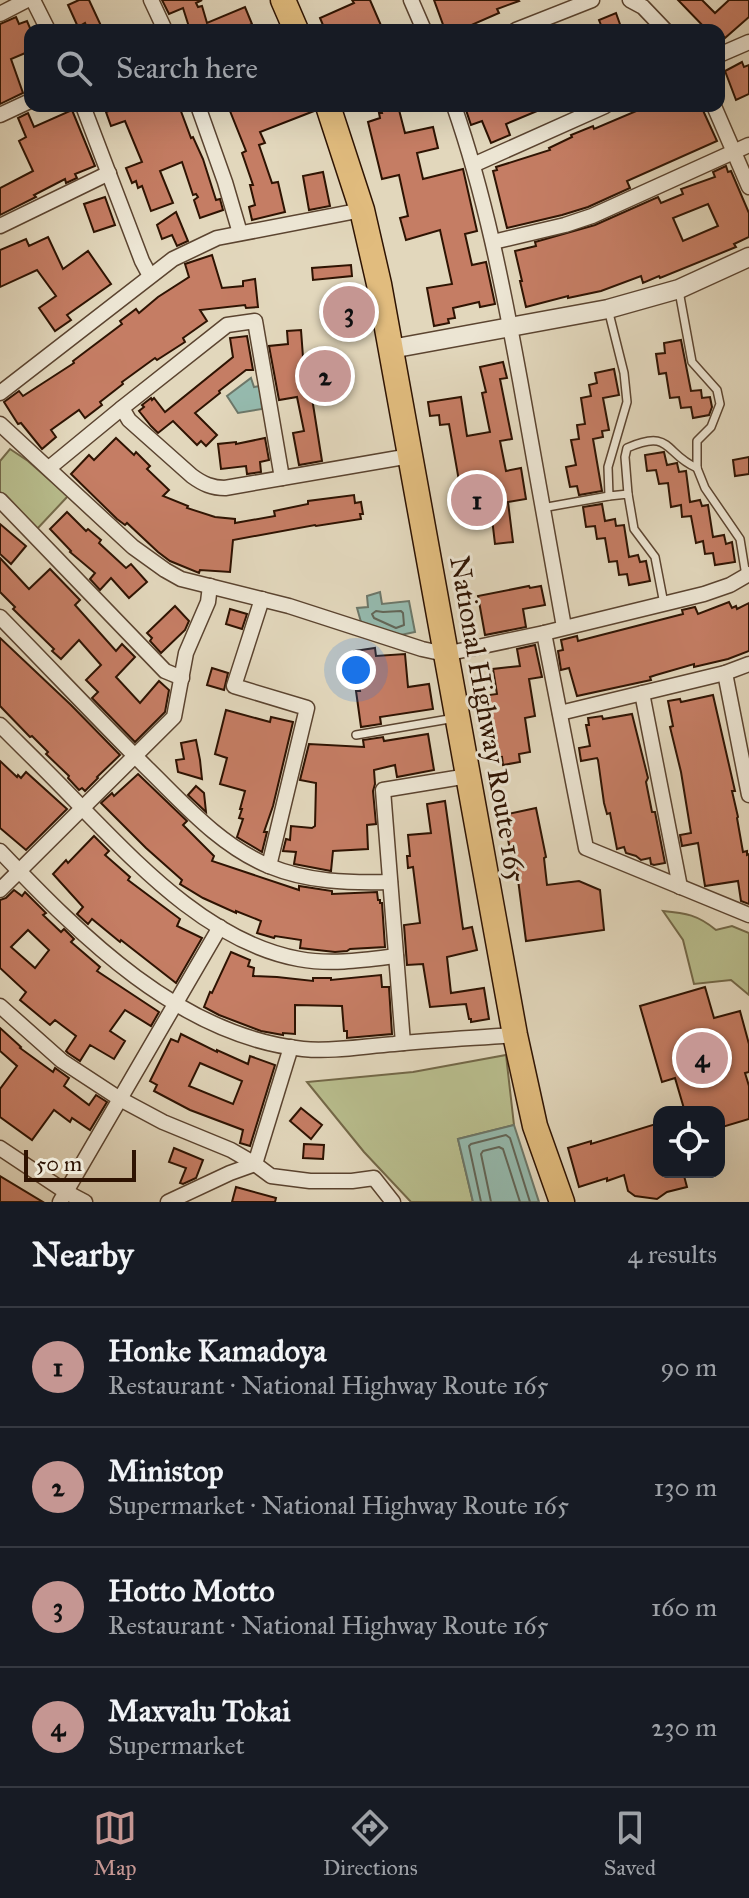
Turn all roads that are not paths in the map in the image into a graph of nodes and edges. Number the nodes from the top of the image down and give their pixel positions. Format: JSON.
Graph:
{"nodes":[{"id":1,"x":27,"y":0,"type":"edge"},
{"id":2,"x":33,"y":0,"type":"edge"},
{"id":3,"x":151,"y":0,"type":"edge"},
{"id":4,"x":283,"y":0,"type":"edge"},
{"id":5,"x":411,"y":0,"type":"edge"},
{"id":6,"x":592,"y":0,"type":"edge"},
{"id":7,"x":630,"y":0,"type":"edge"},
{"id":8,"x":0,"y":14,"type":"edge"},
{"id":9,"x":45,"y":24,"type":"edge"},
{"id":10,"x":162,"y":24,"type":"edge"},
{"id":11,"x":293,"y":24,"type":"edge"},
{"id":12,"x":421,"y":24,"type":"edge"},
{"id":13,"x":531,"y":24,"type":"edge"},
{"id":14,"x":659,"y":24,"type":"edge"},
{"id":15,"x":749,"y":42,"type":"edge"},
{"id":16,"x":725,"y":52,"type":"edge"},
{"id":17,"x":24,"y":104,"type":"edge"},
{"id":18,"x":85,"y":112,"type":"edge"},
{"id":19,"x":200,"y":112,"type":"edge"},
{"id":20,"x":331,"y":112,"type":"edge"},
{"id":21,"x":456,"y":112,"type":"edge"},
{"id":22,"x":592,"y":112,"type":"edge"},
{"id":23,"x":717,"y":112,"type":"edge"},
{"id":24,"x":0,"y":115,"type":"edge"},
{"id":25,"x":749,"y":145,"type":"edge"},
{"id":26,"x":734,"y":152,"type":"junction"},
{"id":27,"x":473,"y":165,"type":"junction"},
{"id":28,"x":109,"y":173,"type":"junction"},
{"id":29,"x":749,"y":187,"type":"edge"},
{"id":30,"x":362,"y":210,"type":"junction"},
{"id":31,"x":0,"y":226,"type":"edge"},
{"id":32,"x":240,"y":233,"type":"junction"},
{"id":33,"x":493,"y":242,"type":"junction"},
{"id":34,"x":749,"y":257,"type":"edge"},
{"id":35,"x":150,"y":276,"type":"junction"},
{"id":36,"x":679,"y":289,"type":"junction"},
{"id":37,"x":608,"y":309,"type":"junction"},
{"id":38,"x":511,"y":328,"type":"junction"},
{"id":39,"x":391,"y":349,"type":"junction"},
{"id":40,"x":0,"y":393,"type":"edge"},
{"id":41,"x":122,"y":408,"type":"junction"},
{"id":42,"x":0,"y":424,"type":"edge"},
{"id":43,"x":410,"y":456,"type":"junction"},
{"id":44,"x":49,"y":468,"type":"junction"},
{"id":45,"x":697,"y":468,"type":"junction"},
{"id":46,"x":282,"y":478,"type":"junction"},
{"id":47,"x":628,"y":494,"type":"junction"},
{"id":48,"x":609,"y":496,"type":"junction"},
{"id":49,"x":0,"y":500,"type":"edge"},
{"id":50,"x":542,"y":508,"type":"junction"},
{"id":51,"x":747,"y":575,"type":"edge"},
{"id":52,"x":210,"y":586,"type":"junction"},
{"id":53,"x":262,"y":599,"type":"junction"},
{"id":54,"x":664,"y":604,"type":"junction"},
{"id":55,"x":0,"y":617,"type":"edge"},
{"id":56,"x":564,"y":627,"type":"junction"},
{"id":57,"x":544,"y":633,"type":"junction"},
{"id":58,"x":445,"y":654,"type":"junction"},
{"id":59,"x":749,"y":664,"type":"edge"},
{"id":60,"x":725,"y":673,"type":"junction"},
{"id":61,"x":182,"y":678,"type":"junction"},
{"id":62,"x":642,"y":693,"type":"junction"},
{"id":63,"x":560,"y":713,"type":"junction"},
{"id":64,"x":457,"y":718,"type":"junction"},
{"id":65,"x":0,"y":725,"type":"edge"},
{"id":66,"x":356,"y":735,"type":"dead end"},
{"id":67,"x":136,"y":757,"type":"junction"},
{"id":68,"x":468,"y":776,"type":"junction"},
{"id":69,"x":749,"y":795,"type":"edge"},
{"id":70,"x":83,"y":808,"type":"junction"},
{"id":71,"x":0,"y":851,"type":"edge"},
{"id":72,"x":269,"y":866,"type":"junction"},
{"id":73,"x":19,"y":871,"type":"junction"},
{"id":74,"x":390,"y":882,"type":"junction"},
{"id":75,"x":680,"y":887,"type":"junction"},
{"id":76,"x":0,"y":890,"type":"edge"},
{"id":77,"x":749,"y":915,"type":"edge"},
{"id":78,"x":220,"y":927,"type":"junction"},
{"id":79,"x":396,"y":956,"type":"junction"},
{"id":80,"x":177,"y":1004,"type":"junction"},
{"id":81,"x":0,"y":1006,"type":"edge"},
{"id":82,"x":515,"y":1035,"type":"junction"},
{"id":83,"x":403,"y":1043,"type":"junction"},
{"id":84,"x":291,"y":1047,"type":"junction"},
{"id":85,"x":120,"y":1099,"type":"junction"},
{"id":86,"x":0,"y":1148,"type":"edge"},
{"id":87,"x":255,"y":1164,"type":"junction"},
{"id":88,"x":63,"y":1197,"type":"edge"},
{"id":89,"x":85,"y":1202,"type":"edge"},
{"id":90,"x":168,"y":1202,"type":"edge"},
{"id":91,"x":393,"y":1202,"type":"edge"},
{"id":92,"x":562,"y":1202,"type":"edge"}],
"edges":[{"from":1,"to":8,"type":"street"},
{"from":2,"to":9,"type":"street"},
{"from":3,"to":10,"type":"street"},
{"from":4,"to":11,"type":"highway"},
{"from":5,"to":12,"type":"street"},
{"from":6,"to":13,"type":"street"},
{"from":7,"to":14,"type":"street"},
{"from":15,"to":16,"type":"street"},
{"from":17,"to":24,"type":"street"},
{"from":18,"to":28,"type":"street"},
{"from":19,"to":32,"type":"street"},
{"from":20,"to":30,"type":"highway","name":"National Highway Route 165"},
{"from":21,"to":27,"type":"street"},
{"from":22,"to":27,"type":"street"},
{"from":23,"to":26,"type":"street"},
{"from":25,"to":26,"type":"street"},
{"from":26,"to":29,"type":"street"},
{"from":26,"to":33,"type":"street"},
{"from":27,"to":33,"type":"street"},
{"from":28,"to":31,"type":"street"},
{"from":28,"to":35,"type":"street"},
{"from":30,"to":32,"type":"street"},
{"from":30,"to":39,"type":"highway","name":"National Highway Route 165"},
{"from":32,"to":35,"type":"street"},
{"from":33,"to":38,"type":"street"},
{"from":34,"to":36,"type":"street"},
{"from":35,"to":40,"type":"street"},
{"from":36,"to":37,"type":"street"},
{"from":36,"to":45,"type":"lane"},
{"from":37,"to":38,"type":"street"},
{"from":37,"to":48,"type":"lane"},
{"from":38,"to":39,"type":"street"},
{"from":38,"to":50,"type":"street"},
{"from":39,"to":43,"type":"highway","name":"National Highway Route 165"},
{"from":41,"to":44,"type":"street"},
{"from":41,"to":46,"type":"street"},
{"from":41,"to":46,"type":"street"},
{"from":42,"to":44,"type":"street"},
{"from":43,"to":46,"type":"street"},
{"from":43,"to":58,"type":"highway","name":"National Highway Route 165"},
{"from":44,"to":52,"type":"street"},
{"from":45,"to":47,"type":"lane"},
{"from":45,"to":51,"type":"lane"},
{"from":47,"to":48,"type":"lane"},
{"from":47,"to":54,"type":"lane"},
{"from":48,"to":50,"type":"lane"},
{"from":49,"to":61,"type":"street"},
{"from":50,"to":56,"type":"street"},
{"from":51,"to":54,"type":"street"},
{"from":52,"to":53,"type":"street"},
{"from":52,"to":61,"type":"street"},
{"from":53,"to":58,"type":"street"},
{"from":53,"to":72,"type":"street"},
{"from":54,"to":56,"type":"street"},
{"from":55,"to":67,"type":"street"},
{"from":56,"to":57,"type":"street"},
{"from":57,"to":58,"type":"street"},
{"from":57,"to":63,"type":"street"},
{"from":58,"to":64,"type":"highway","name":"National Highway Route 165"},
{"from":59,"to":60,"type":"street"},
{"from":60,"to":62,"type":"street"},
{"from":60,"to":69,"type":"street"},
{"from":61,"to":67,"type":"street"},
{"from":62,"to":63,"type":"street"},
{"from":62,"to":75,"type":"street"},
{"from":63,"to":75,"type":"street"},
{"from":64,"to":66,"type":"lane"},
{"from":64,"to":68,"type":"highway","name":"National Highway Route 165"},
{"from":65,"to":70,"type":"street"},
{"from":67,"to":70,"type":"street"},
{"from":67,"to":72,"type":"street"},
{"from":68,"to":74,"type":"street"},
{"from":68,"to":82,"type":"highway","name":"National Highway Route 165"},
{"from":70,"to":73,"type":"street"},
{"from":70,"to":78,"type":"street"},
{"from":71,"to":73,"type":"street"},
{"from":72,"to":74,"type":"street"},
{"from":73,"to":76,"type":"street"},
{"from":73,"to":80,"type":"street"},
{"from":74,"to":79,"type":"street"},
{"from":75,"to":77,"type":"street"},
{"from":78,"to":79,"type":"street"},
{"from":78,"to":80,"type":"street"},
{"from":79,"to":83,"type":"street"},
{"from":80,"to":84,"type":"street"},
{"from":80,"to":85,"type":"street"},
{"from":81,"to":85,"type":"street"},
{"from":82,"to":83,"type":"street"},
{"from":82,"to":92,"type":"highway","name":"National Highway Route 165"},
{"from":83,"to":84,"type":"street"},
{"from":84,"to":87,"type":"street"},
{"from":85,"to":87,"type":"street"},
{"from":85,"to":88,"type":"street"},
{"from":86,"to":88,"type":"street"},
{"from":87,"to":90,"type":"street"},
{"from":87,"to":91,"type":"street"},
{"from":88,"to":89,"type":"street"}]}
